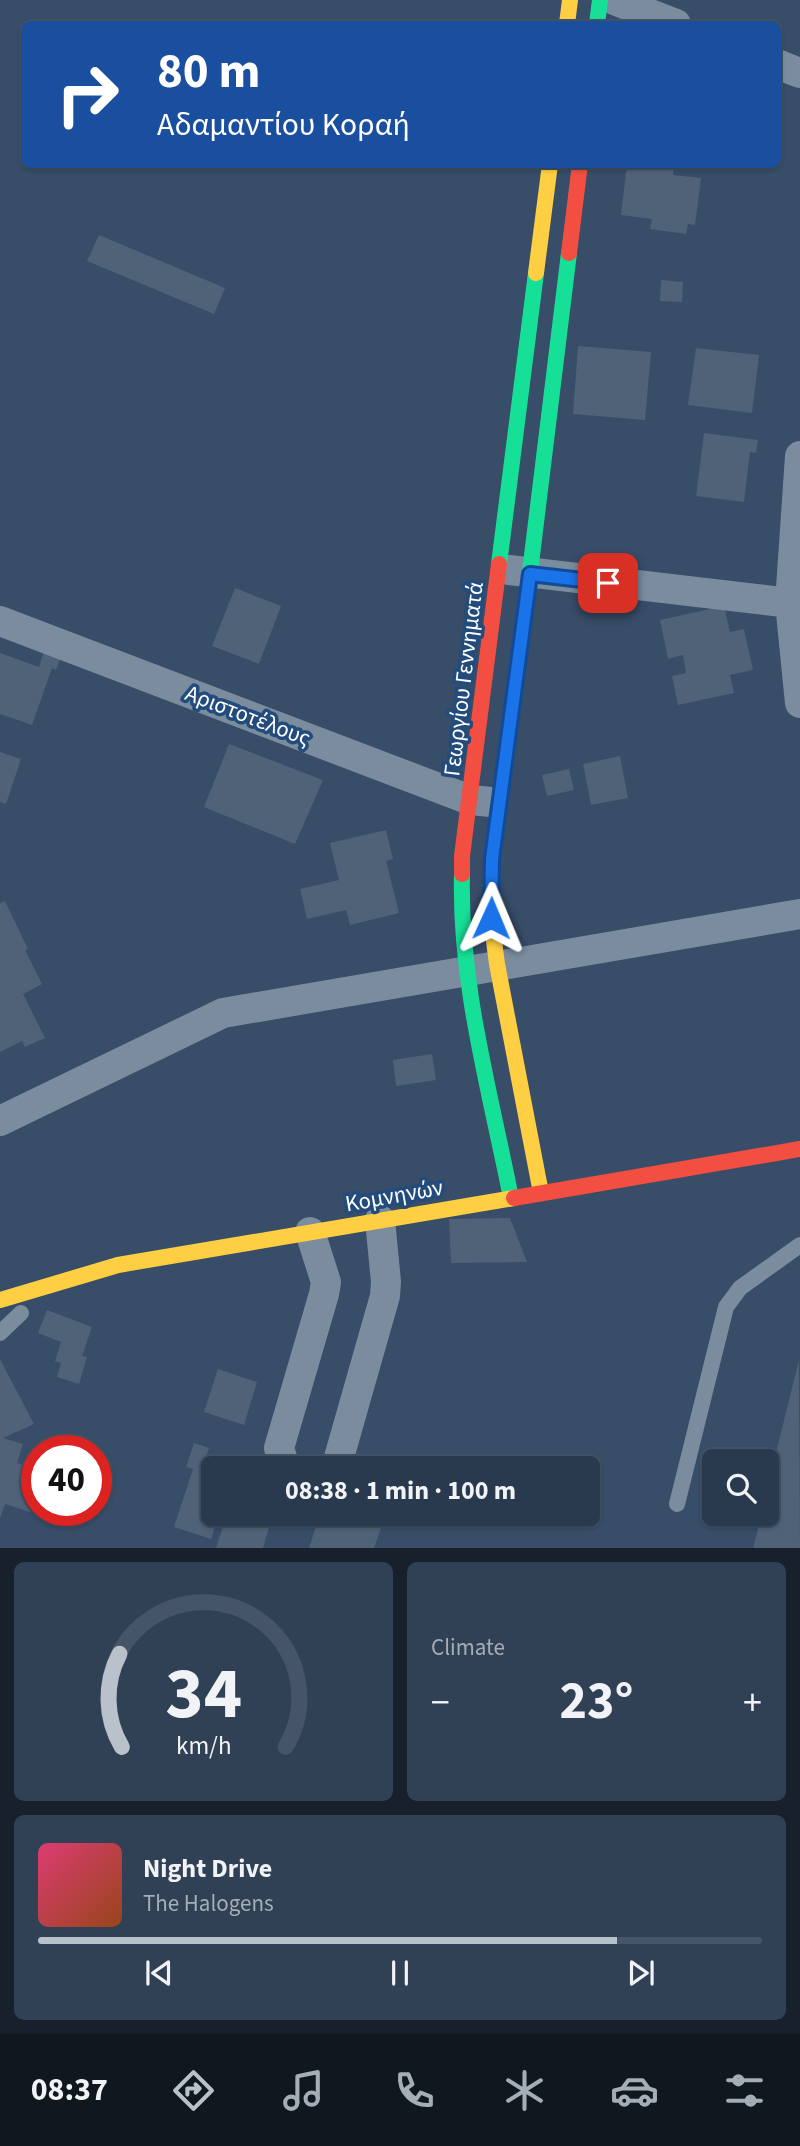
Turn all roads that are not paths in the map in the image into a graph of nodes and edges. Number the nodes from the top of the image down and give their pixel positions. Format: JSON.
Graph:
{"nodes":[{"id":1,"x":570,"y":0,"type":"edge"},
{"id":2,"x":600,"y":0,"type":"edge"},
{"id":3,"x":614,"y":0,"type":"edge"},
{"id":4,"x":567,"y":21,"type":"edge"},
{"id":5,"x":597,"y":21,"type":"edge"},
{"id":6,"x":668,"y":21,"type":"edge"},
{"id":7,"x":781,"y":66,"type":"edge"},
{"id":8,"x":800,"y":73,"type":"edge"},
{"id":9,"x":549,"y":168,"type":"edge"},
{"id":10,"x":580,"y":168,"type":"edge"},
{"id":11,"x":800,"y":456,"type":"edge"},
{"id":12,"x":499,"y":569,"type":"junction"},
{"id":13,"x":530,"y":574,"type":"junction"},
{"id":14,"x":790,"y":603,"type":"junction"},
{"id":15,"x":0,"y":621,"type":"edge"},
{"id":16,"x":800,"y":702,"type":"edge"},
{"id":17,"x":484,"y":802,"type":"junction"},
{"id":18,"x":800,"y":914,"type":"edge"},
{"id":19,"x":497,"y":964,"type":"junction"},
{"id":20,"x":466,"y":970,"type":"junction"},
{"id":21,"x":0,"y":1121,"type":"edge"},
{"id":22,"x":800,"y":1149,"type":"edge"},
{"id":23,"x":541,"y":1193,"type":"junction"},
{"id":24,"x":511,"y":1198,"type":"junction"},
{"id":25,"x":380,"y":1220,"type":"junction"},
{"id":26,"x":310,"y":1232,"type":"junction"},
{"id":27,"x":800,"y":1245,"type":"edge"},
{"id":28,"x":25,"y":1292,"type":"junction"},
{"id":29,"x":0,"y":1300,"type":"edge"},
{"id":30,"x":21,"y":1313,"type":"joint"},
{"id":31,"x":0,"y":1333,"type":"edge"},
{"id":32,"x":282,"y":1456,"type":"edge"},
{"id":33,"x":339,"y":1456,"type":"edge"},
{"id":34,"x":677,"y":1504,"type":"dead end"}],
"edges":[{"from":1,"to":4,"type":"street"},
{"from":2,"to":5,"type":"street"},
{"from":3,"to":6,"type":"street"},
{"from":7,"to":8,"type":"street"},
{"from":9,"to":12,"type":"street","name":"Γεωργίου Γεννηματά"},
{"from":10,"to":13,"type":"street","name":"Γεωργίου Γεννηματά"},
{"from":11,"to":14,"type":"street"},
{"from":12,"to":13,"type":"street"},
{"from":12,"to":17,"type":"street","name":"Γεωργίου Γεννηματά"},
{"from":13,"to":14,"type":"street"},
{"from":13,"to":17,"type":"street","name":"Γεωργίου Γεννηματά"},
{"from":14,"to":16,"type":"street"},
{"from":15,"to":17,"type":"street","name":"Αριστοτέλους"},
{"from":17,"to":19,"type":"street","name":"Γεωργίου Γεννηματά"},
{"from":17,"to":20,"type":"street","name":"Γεωργίου Γεννηματά"},
{"from":18,"to":19,"type":"street"},
{"from":19,"to":20,"type":"street"},
{"from":19,"to":23,"type":"street","name":"Γεωργίου Γεννηματά"},
{"from":20,"to":21,"type":"street"},
{"from":20,"to":24,"type":"street","name":"Γεωργίου Γεννηματά"},
{"from":22,"to":23,"type":"street","name":"Κομνηνών"},
{"from":23,"to":24,"type":"street","name":"Κομνηνών"},
{"from":24,"to":25,"type":"street","name":"Κομνηνών"},
{"from":25,"to":26,"type":"street","name":"Κομνηνών"},
{"from":25,"to":33,"type":"street"},
{"from":26,"to":28,"type":"street","name":"Κομνηνών"},
{"from":26,"to":32,"type":"street"},
{"from":27,"to":34,"type":"lane"},
{"from":28,"to":29,"type":"street","name":"Κομνηνών"},
{"from":28,"to":30,"type":"street"},
{"from":30,"to":31,"type":"lane"}]}
